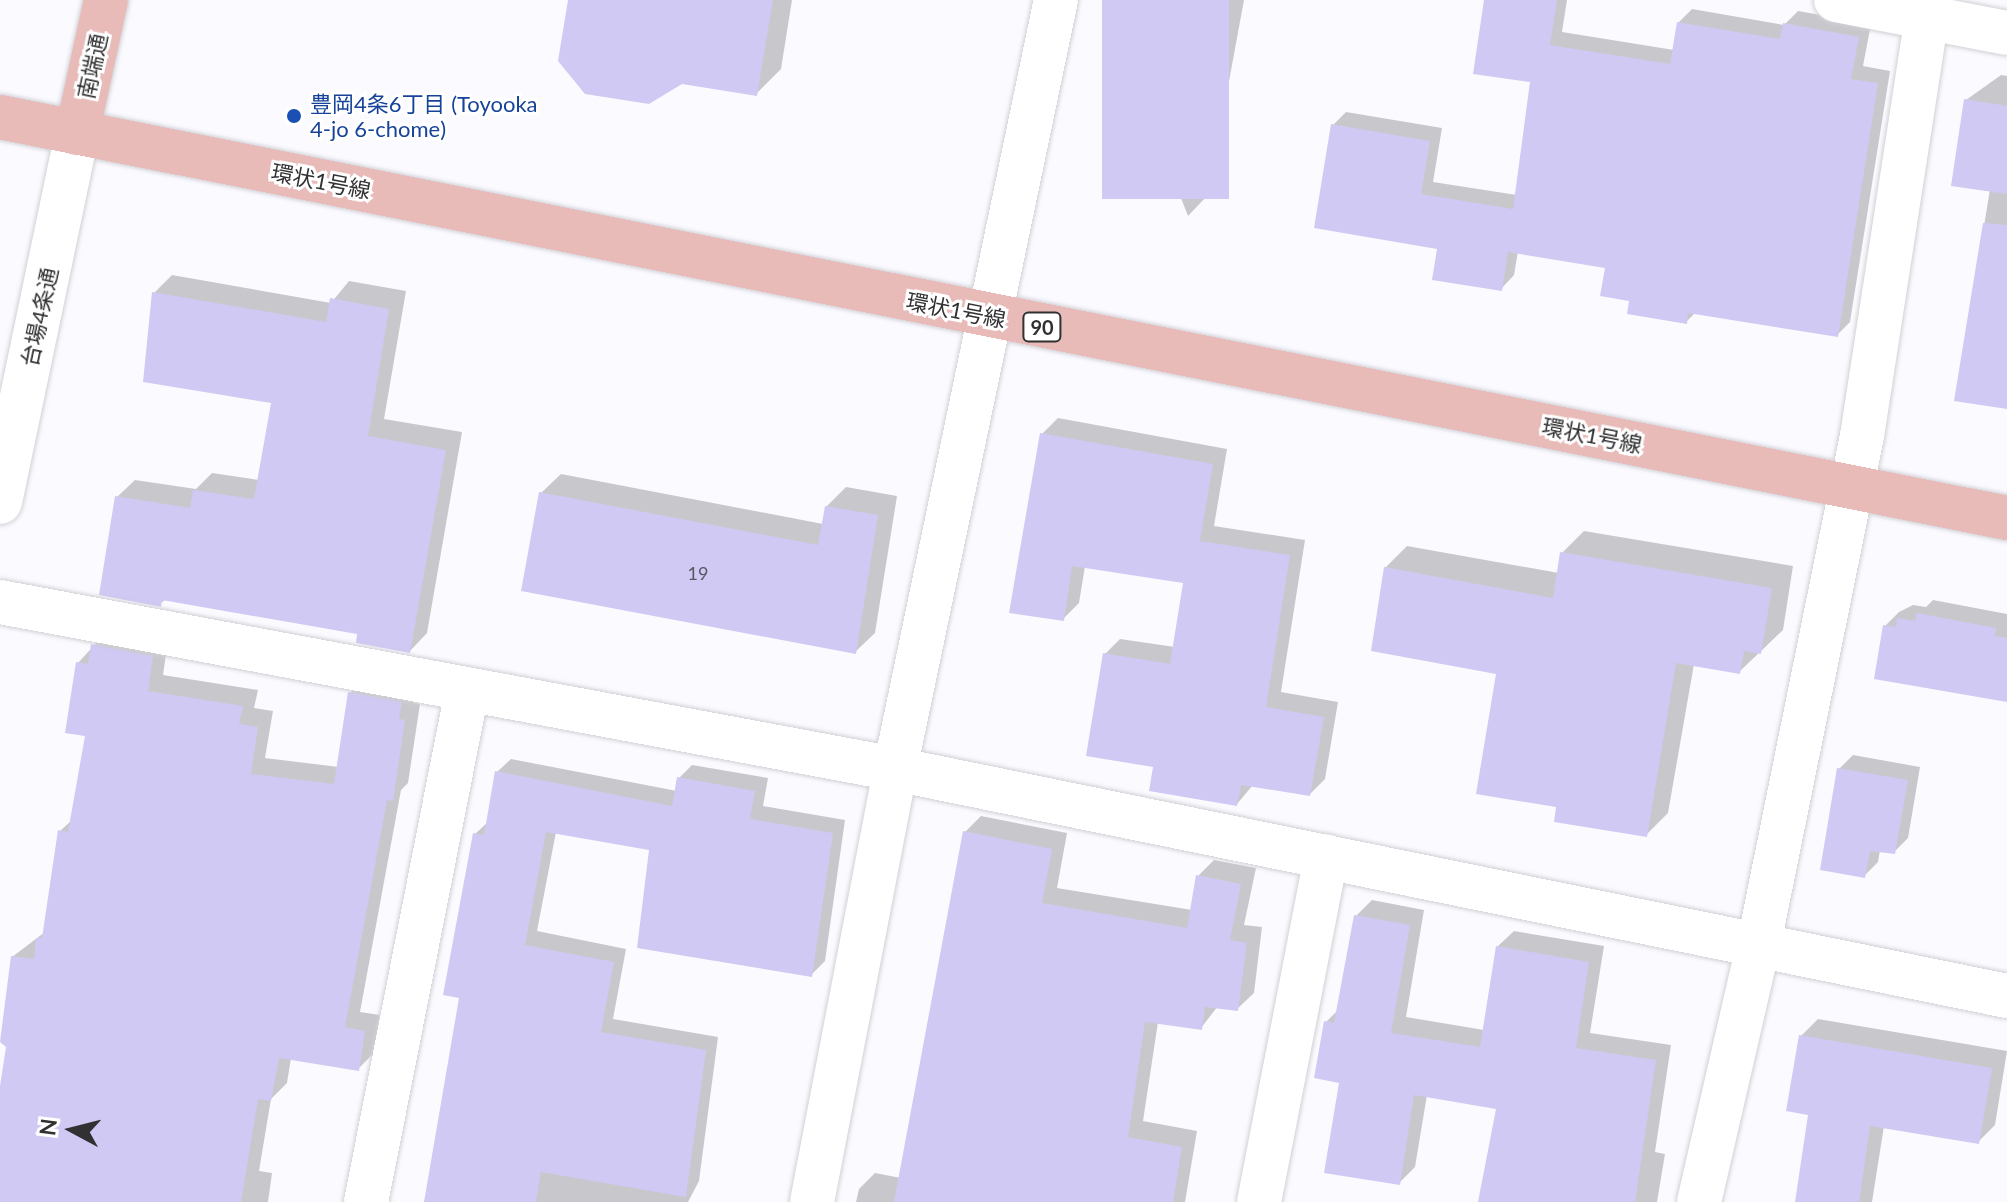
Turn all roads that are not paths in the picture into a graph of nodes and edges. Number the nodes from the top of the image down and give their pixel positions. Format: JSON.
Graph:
{"nodes":[{"id":1,"x":106,"y":0,"type":"edge"},
{"id":2,"x":1056,"y":0,"type":"edge"},
{"id":3,"x":1836,"y":0,"type":"edge"},
{"id":4,"x":1927,"y":18,"type":"junction"},
{"id":5,"x":2007,"y":33,"type":"edge"},
{"id":6,"x":0,"y":117,"type":"edge"},
{"id":7,"x":77,"y":133,"type":"junction"},
{"id":8,"x":988,"y":316,"type":"junction"},
{"id":9,"x":1852,"y":487,"type":"junction"},
{"id":10,"x":0,"y":502,"type":"edge"},
{"id":11,"x":2007,"y":518,"type":"edge"},
{"id":12,"x":0,"y":602,"type":"edge"},
{"id":13,"x":467,"y":691,"type":"junction"},
{"id":14,"x":895,"y":769,"type":"junction"},
{"id":15,"x":1326,"y":856,"type":"junction"},
{"id":16,"x":1759,"y":943,"type":"junction"},
{"id":17,"x":2007,"y":996,"type":"edge"},
{"id":18,"x":366,"y":1202,"type":"edge"},
{"id":19,"x":812,"y":1202,"type":"edge"},
{"id":20,"x":1259,"y":1202,"type":"edge"},
{"id":21,"x":1699,"y":1202,"type":"edge"}],
"edges":[{"from":1,"to":7,"type":"main road","name":"南端通"},
{"from":2,"to":8,"type":"street"},
{"from":3,"to":4,"type":"street"},
{"from":4,"to":5,"type":"street"},
{"from":4,"to":9,"type":"street"},
{"from":6,"to":7,"type":"main road","name":"環状1号線","number":"90"},
{"from":7,"to":8,"type":"main road","name":"環状1号線","number":"90"},
{"from":7,"to":10,"type":"street","name":"台場4条通"},
{"from":8,"to":9,"type":"main road","name":"環状1号線","number":"90"},
{"from":8,"to":14,"type":"street"},
{"from":9,"to":11,"type":"main road","name":"環状1号線","number":"90"},
{"from":9,"to":16,"type":"street"},
{"from":12,"to":13,"type":"street"},
{"from":13,"to":14,"type":"street"},
{"from":13,"to":18,"type":"street"},
{"from":14,"to":15,"type":"street"},
{"from":14,"to":19,"type":"street"},
{"from":15,"to":16,"type":"street"},
{"from":15,"to":20,"type":"street"},
{"from":16,"to":17,"type":"street"},
{"from":16,"to":21,"type":"street"}]}
